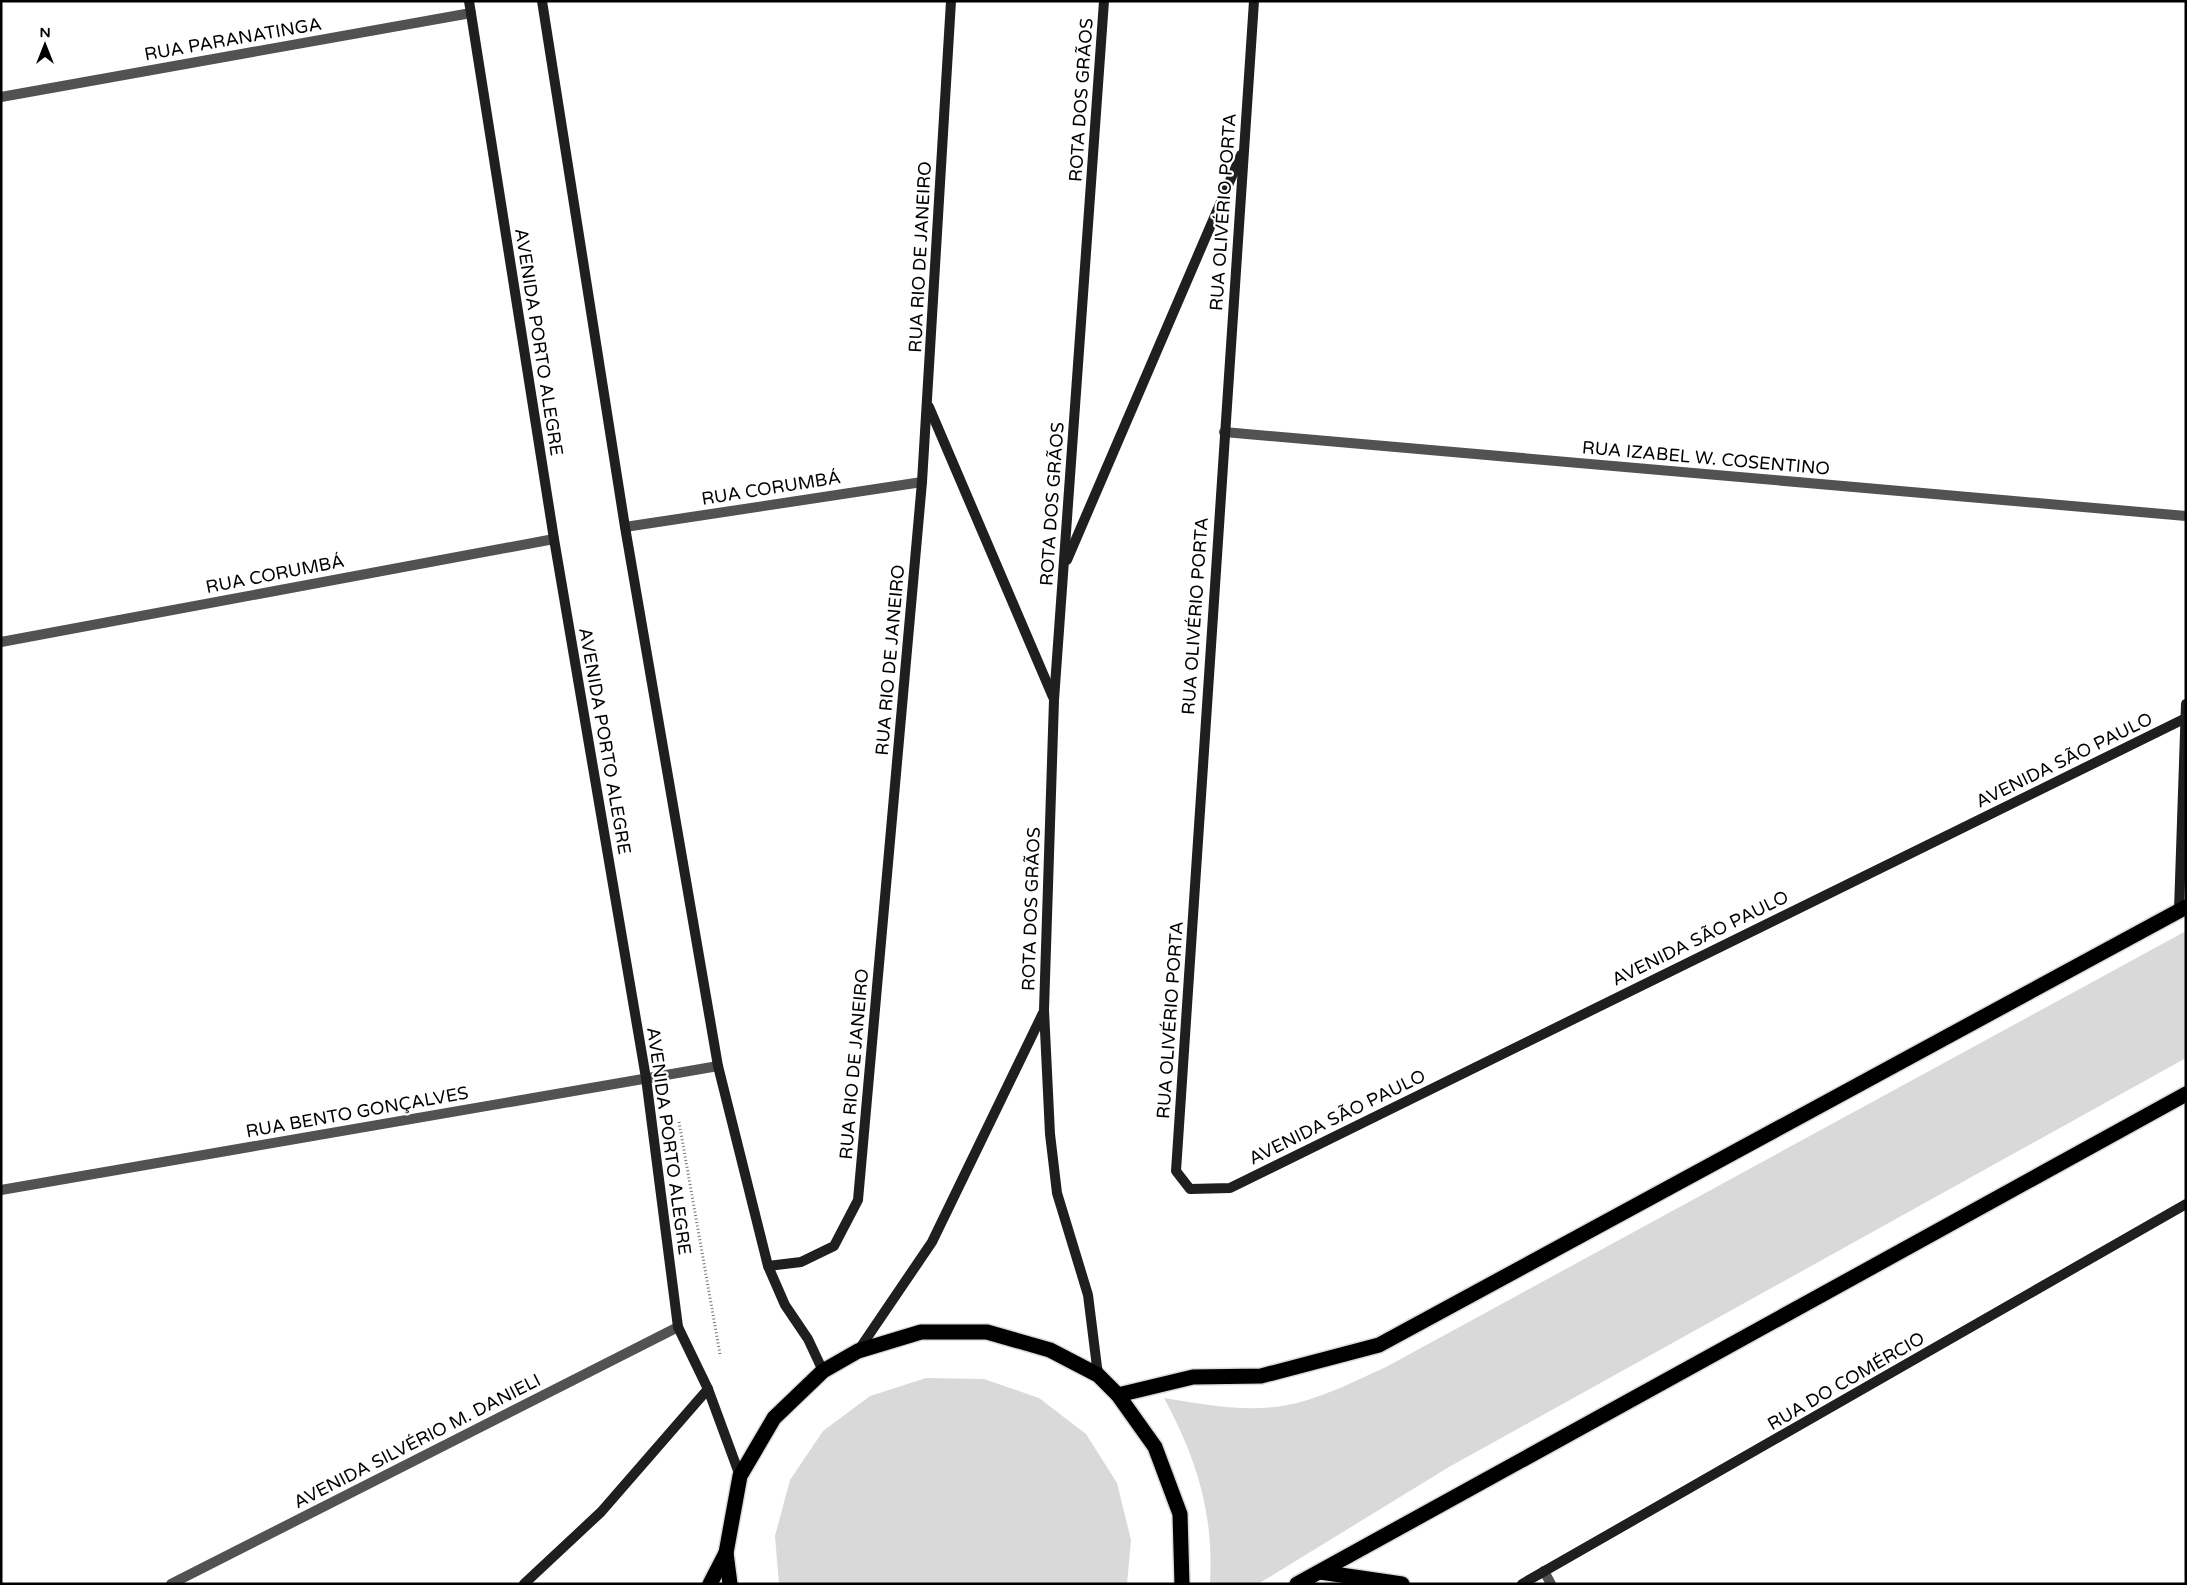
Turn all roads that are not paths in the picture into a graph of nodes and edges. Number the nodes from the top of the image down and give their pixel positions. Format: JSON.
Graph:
{"nodes":[{"id":1,"x":469,"y":1,"type":"edge"},
{"id":2,"x":542,"y":1,"type":"edge"},
{"id":3,"x":951,"y":1,"type":"edge"},
{"id":4,"x":1104,"y":1,"type":"edge"},
{"id":5,"x":1254,"y":1,"type":"edge"},
{"id":6,"x":471,"y":13,"type":"junction"},
{"id":7,"x":1,"y":97,"type":"edge"},
{"id":8,"x":1245,"y":147,"type":"junction"},
{"id":9,"x":927,"y":404,"type":"junction"},
{"id":10,"x":1224,"y":432,"type":"junction"},
{"id":11,"x":922,"y":482,"type":"junction"},
{"id":12,"x":2186,"y":516,"type":"edge"},
{"id":13,"x":625,"y":527,"type":"junction"},
{"id":14,"x":554,"y":539,"type":"junction"},
{"id":15,"x":1064,"y":568,"type":"junction"},
{"id":16,"x":1,"y":642,"type":"edge"},
{"id":17,"x":1054,"y":700,"type":"junction"},
{"id":18,"x":2186,"y":704,"type":"edge"},
{"id":19,"x":2185,"y":719,"type":"edge"},
{"id":20,"x":2183,"y":908,"type":"edge"},
{"id":21,"x":1044,"y":1010,"type":"junction"},
{"id":22,"x":718,"y":1066,"type":"junction"},
{"id":23,"x":646,"y":1078,"type":"junction"},
{"id":24,"x":2186,"y":1094,"type":"edge"},
{"id":25,"x":1230,"y":1188,"type":"joint"},
{"id":26,"x":1,"y":1190,"type":"edge"},
{"id":27,"x":2186,"y":1204,"type":"edge"},
{"id":28,"x":768,"y":1266,"type":"junction"},
{"id":29,"x":678,"y":1327,"type":"junction"},
{"id":30,"x":858,"y":1351,"type":"junction"},
{"id":31,"x":823,"y":1371,"type":"junction"},
{"id":32,"x":1098,"y":1375,"type":"junction"},
{"id":33,"x":708,"y":1388,"type":"junction"},
{"id":34,"x":1118,"y":1395,"type":"junction"},
{"id":35,"x":740,"y":1476,"type":"junction"},
{"id":36,"x":726,"y":1553,"type":"junction"},
{"id":37,"x":1544,"y":1571,"type":"junction"},
{"id":38,"x":1320,"y":1572,"type":"junction"},
{"id":39,"x":172,"y":1584,"type":"edge"},
{"id":40,"x":524,"y":1584,"type":"edge"},
{"id":41,"x":710,"y":1584,"type":"edge"},
{"id":42,"x":730,"y":1584,"type":"edge"},
{"id":43,"x":1182,"y":1584,"type":"edge"},
{"id":44,"x":1297,"y":1584,"type":"edge"},
{"id":45,"x":1402,"y":1584,"type":"edge"},
{"id":46,"x":1522,"y":1584,"type":"edge"},
{"id":47,"x":1551,"y":1584,"type":"edge"}],
"edges":[{"from":1,"to":6,"type":"main road","name":"AVENIDA PORTO ALEGRE"},
{"from":2,"to":13,"type":"main road"},
{"from":3,"to":9,"type":"main road","name":"RUA RIO DE JANEIRO"},
{"from":4,"to":15,"type":"main road","name":"ROTA DOS GRÃOS"},
{"from":5,"to":8,"type":"main road","name":"RUA OLIVÉRIO PORTA"},
{"from":6,"to":7,"type":"street","name":"RUA PARANATINGA"},
{"from":6,"to":14,"type":"main road","name":"AVENIDA PORTO ALEGRE"},
{"from":8,"to":10,"type":"main road","name":"RUA OLIVÉRIO PORTA"},
{"from":8,"to":15,"type":"main road"},
{"from":9,"to":11,"type":"main road","name":"RUA RIO DE JANEIRO"},
{"from":9,"to":17,"type":"main road"},
{"from":10,"to":12,"type":"street","name":"RUA IZABEL W. COSENTINO"},
{"from":10,"to":25,"type":"main road","name":"RUA OLIVÉRIO PORTA"},
{"from":11,"to":13,"type":"street","name":"RUA CORUMBÁ"},
{"from":11,"to":28,"type":"main road","name":"RUA RIO DE JANEIRO"},
{"from":13,"to":22,"type":"main road"},
{"from":14,"to":16,"type":"street","name":"RUA CORUMBÁ"},
{"from":14,"to":23,"type":"main road","name":"AVENIDA PORTO ALEGRE"},
{"from":15,"to":17,"type":"main road","name":"ROTA DOS GRÃOS"},
{"from":17,"to":21,"type":"main road","name":"ROTA DOS GRÃOS"},
{"from":18,"to":19,"type":"main road"},
{"from":19,"to":20,"type":"main road"},
{"from":19,"to":25,"type":"main road","name":"AVENIDA SÃO PAULO"},
{"from":20,"to":34,"type":"highway"},
{"from":21,"to":30,"type":"main road","name":"ROTA DOS GRÃOS"},
{"from":21,"to":32,"type":"main road","name":"ROTA DOS GRÃOS"},
{"from":22,"to":23,"type":"street","name":"RUA BENTO GONÇALVES"},
{"from":22,"to":28,"type":"main road"},
{"from":23,"to":26,"type":"street","name":"RUA BENTO GONÇALVES"},
{"from":23,"to":29,"type":"main road","name":"AVENIDA PORTO ALEGRE"},
{"from":24,"to":38,"type":"highway"},
{"from":27,"to":37,"type":"main road","name":"RUA DO COMÉRCIO"},
{"from":28,"to":31,"type":"main road"},
{"from":29,"to":33,"type":"main road","name":"AVENIDA PORTO ALEGRE"},
{"from":29,"to":39,"type":"street","name":"AVENIDA SILVÉRIO M. DANIELI"},
{"from":30,"to":31,"type":"highway"},
{"from":30,"to":32,"type":"highway"},
{"from":31,"to":35,"type":"highway"},
{"from":32,"to":34,"type":"highway"},
{"from":33,"to":35,"type":"main road","name":"AVENIDA PORTO ALEGRE"},
{"from":33,"to":40,"type":"main road"},
{"from":34,"to":43,"type":"highway"},
{"from":35,"to":36,"type":"highway"},
{"from":36,"to":41,"type":"highway"},
{"from":36,"to":42,"type":"highway"},
{"from":37,"to":46,"type":"main road","name":"RUA DO COMÉRCIO"},
{"from":37,"to":47,"type":"street"},
{"from":38,"to":44,"type":"highway"},
{"from":38,"to":45,"type":"highway"}]}
